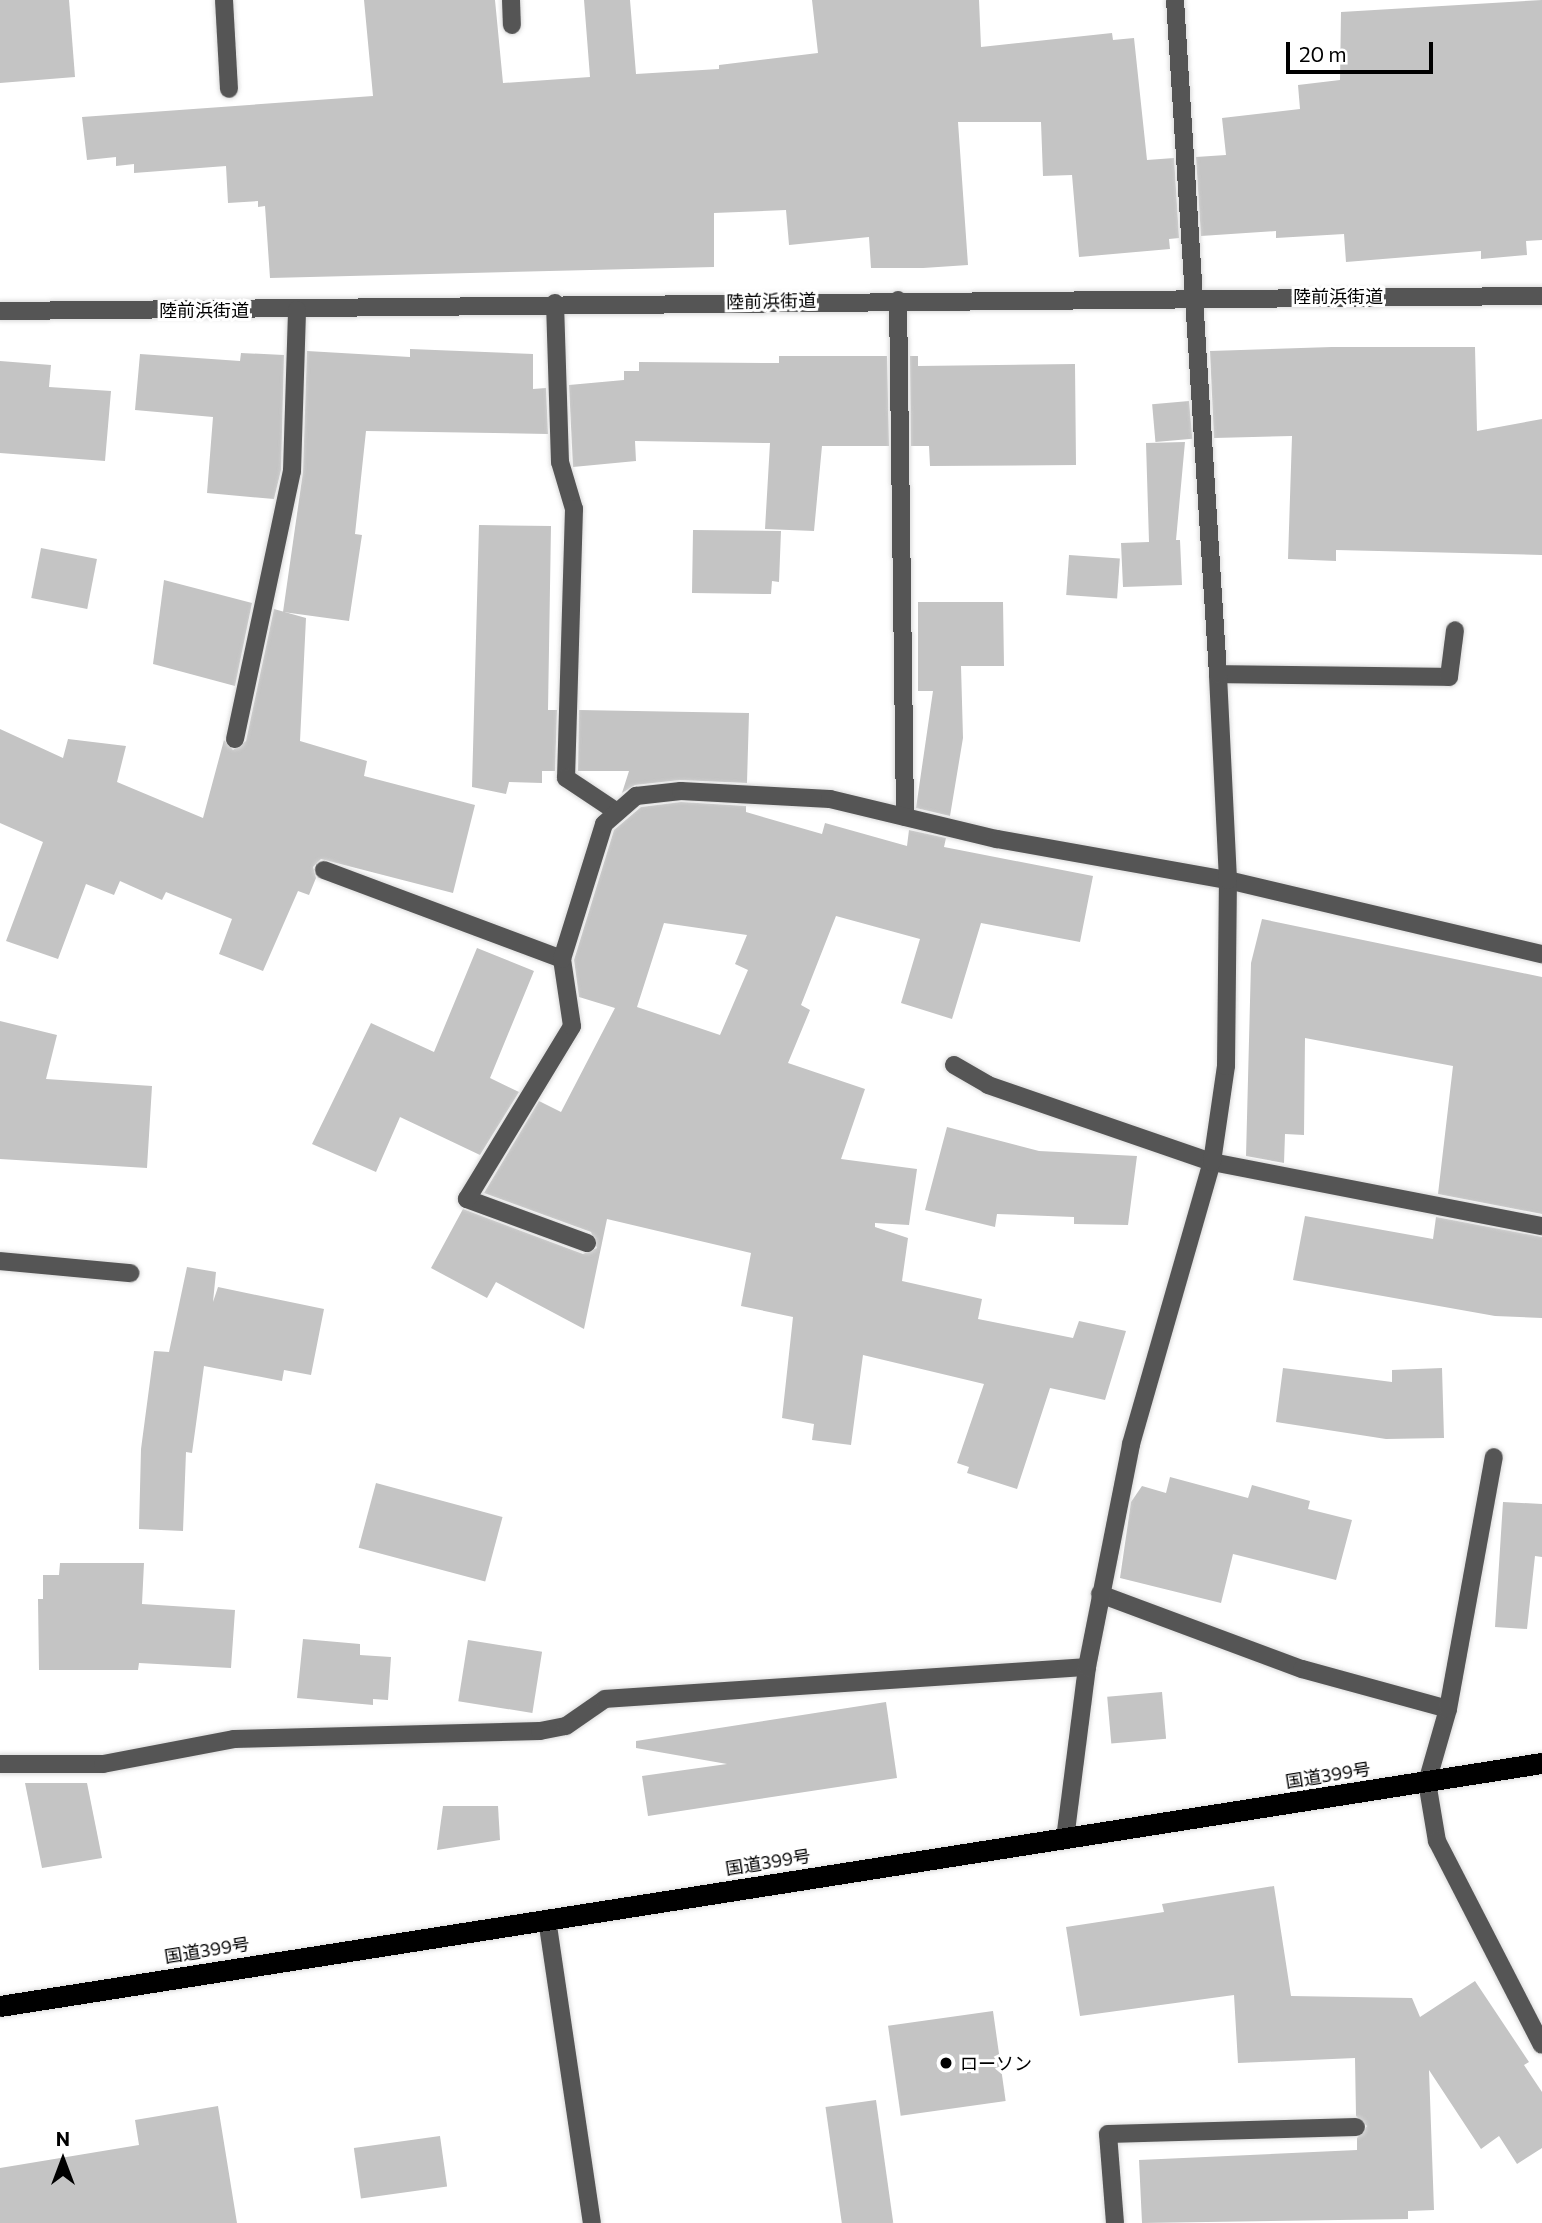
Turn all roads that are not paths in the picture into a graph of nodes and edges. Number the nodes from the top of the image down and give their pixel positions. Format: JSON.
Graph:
{"nodes":[{"id":1,"x":224,"y":0,"type":"edge"},
{"id":2,"x":511,"y":0,"type":"edge"},
{"id":3,"x":1175,"y":0,"type":"edge"},
{"id":4,"x":512,"y":25,"type":"dead end"},
{"id":5,"x":229,"y":89,"type":"dead end"},
{"id":6,"x":1542,"y":296,"type":"edge"},
{"id":7,"x":1195,"y":297,"type":"junction"},
{"id":8,"x":898,"y":300,"type":"junction"},
{"id":9,"x":555,"y":303,"type":"junction"},
{"id":10,"x":297,"y":310,"type":"junction"},
{"id":11,"x":0,"y":311,"type":"edge"},
{"id":12,"x":1455,"y":630,"type":"dead end"},
{"id":13,"x":1218,"y":674,"type":"junction"},
{"id":14,"x":235,"y":739,"type":"dead end"},
{"id":15,"x":617,"y":812,"type":"junction"},
{"id":16,"x":905,"y":817,"type":"junction"},
{"id":17,"x":324,"y":870,"type":"dead end"},
{"id":18,"x":1227,"y":880,"type":"junction"},
{"id":19,"x":1542,"y":954,"type":"edge"},
{"id":20,"x":562,"y":959,"type":"junction"},
{"id":21,"x":954,"y":1065,"type":"dead end"},
{"id":22,"x":1212,"y":1162,"type":"junction"},
{"id":23,"x":1542,"y":1226,"type":"edge"},
{"id":24,"x":587,"y":1242,"type":"dead end"},
{"id":25,"x":0,"y":1261,"type":"edge"},
{"id":26,"x":130,"y":1273,"type":"dead end"},
{"id":27,"x":1494,"y":1457,"type":"dead end"},
{"id":28,"x":1100,"y":1594,"type":"junction"},
{"id":29,"x":1087,"y":1667,"type":"junction"},
{"id":30,"x":1448,"y":1709,"type":"junction"},
{"id":31,"x":1542,"y":1763,"type":"edge"},
{"id":32,"x":0,"y":1764,"type":"edge"},
{"id":33,"x":1427,"y":1782,"type":"junction"},
{"id":34,"x":1065,"y":1839,"type":"junction"},
{"id":35,"x":547,"y":1919,"type":"junction"},
{"id":36,"x":0,"y":2006,"type":"edge"},
{"id":37,"x":1542,"y":2045,"type":"edge"},
{"id":38,"x":1356,"y":2127,"type":"dead end"},
{"id":39,"x":592,"y":2223,"type":"edge"},
{"id":40,"x":1115,"y":2223,"type":"edge"}],
"edges":[{"from":1,"to":5,"type":"street"},
{"from":2,"to":4,"type":"street"},
{"from":3,"to":7,"type":"street"},
{"from":6,"to":7,"type":"street","name":"陸前浜街道"},
{"from":7,"to":8,"type":"street","name":"陸前浜街道"},
{"from":7,"to":13,"type":"street"},
{"from":8,"to":9,"type":"street","name":"陸前浜街道"},
{"from":8,"to":16,"type":"street"},
{"from":9,"to":10,"type":"street","name":"陸前浜街道"},
{"from":9,"to":15,"type":"street"},
{"from":10,"to":11,"type":"street","name":"陸前浜街道"},
{"from":10,"to":14,"type":"street"},
{"from":12,"to":13,"type":"street"},
{"from":13,"to":18,"type":"street"},
{"from":15,"to":16,"type":"street"},
{"from":15,"to":20,"type":"street"},
{"from":16,"to":18,"type":"street"},
{"from":17,"to":20,"type":"street"},
{"from":18,"to":19,"type":"street"},
{"from":18,"to":22,"type":"street"},
{"from":20,"to":24,"type":"street"},
{"from":21,"to":22,"type":"street"},
{"from":22,"to":23,"type":"street"},
{"from":22,"to":28,"type":"street"},
{"from":25,"to":26,"type":"street"},
{"from":27,"to":30,"type":"street"},
{"from":28,"to":29,"type":"street"},
{"from":28,"to":30,"type":"street"},
{"from":29,"to":32,"type":"street"},
{"from":29,"to":34,"type":"street"},
{"from":30,"to":33,"type":"street"},
{"from":31,"to":33,"type":"highway","name":"国道399号"},
{"from":33,"to":34,"type":"highway","name":"国道399号"},
{"from":33,"to":37,"type":"street"},
{"from":34,"to":35,"type":"highway","name":"国道399号"},
{"from":35,"to":36,"type":"highway","name":"国道399号"},
{"from":35,"to":39,"type":"street"},
{"from":38,"to":40,"type":"street"}]}
